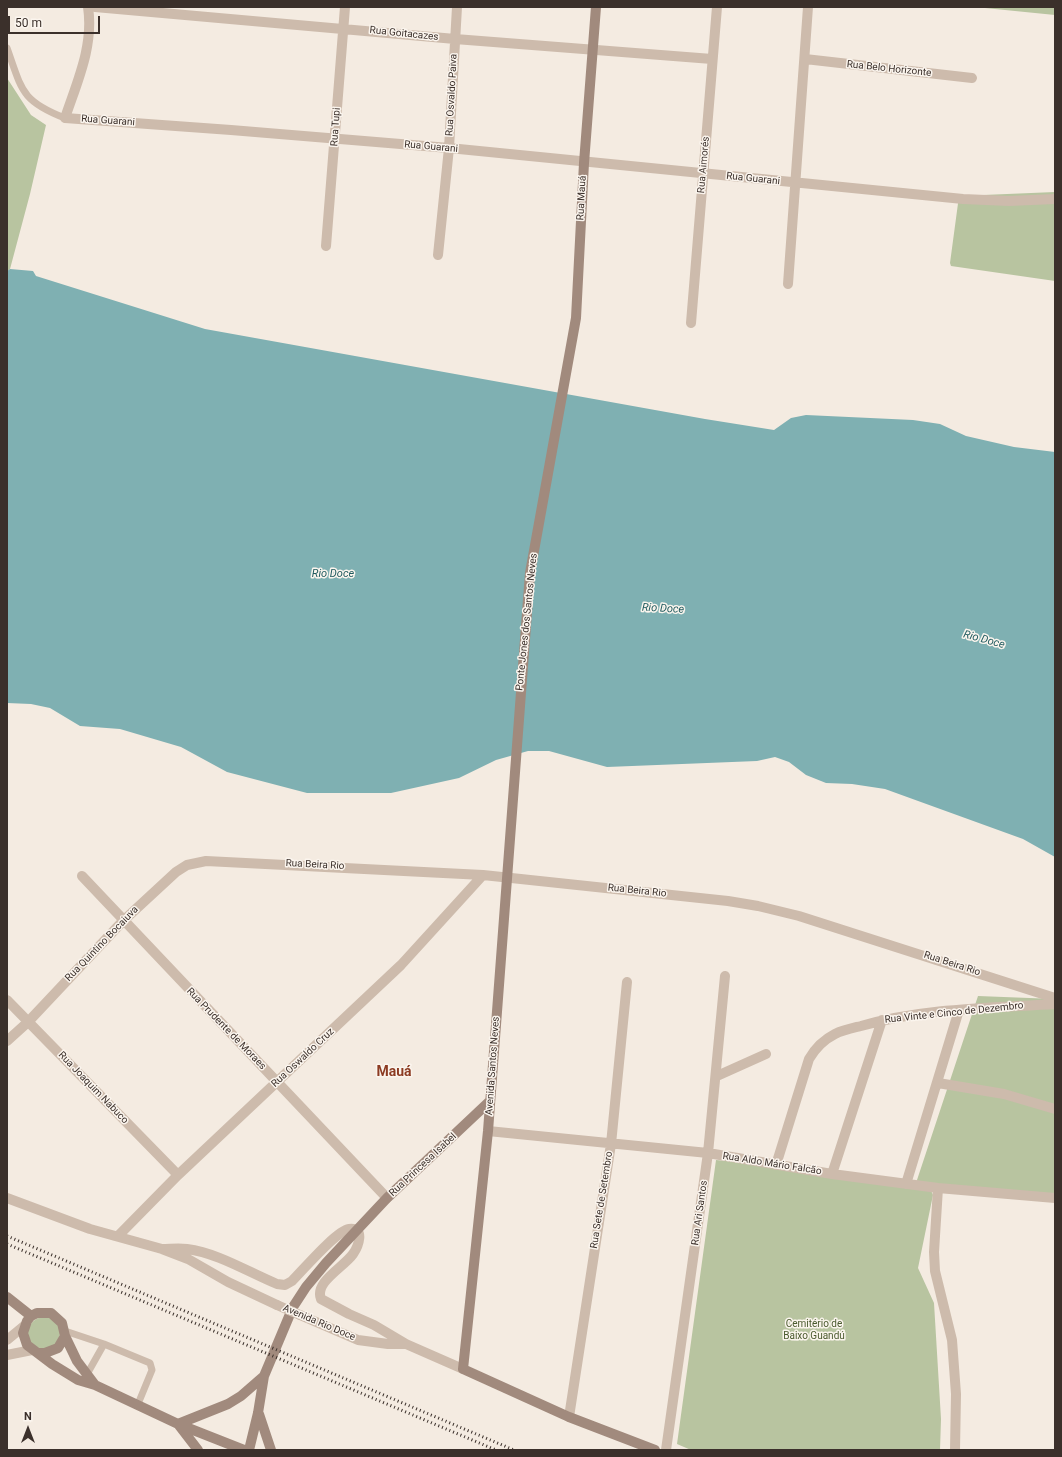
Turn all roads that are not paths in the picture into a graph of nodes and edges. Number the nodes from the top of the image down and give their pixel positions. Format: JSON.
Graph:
{"nodes":[{"id":1,"x":88,"y":7,"type":"edge"},
{"id":2,"x":95,"y":7,"type":"edge"},
{"id":3,"x":345,"y":7,"type":"edge"},
{"id":4,"x":457,"y":7,"type":"edge"},
{"id":5,"x":596,"y":7,"type":"edge"},
{"id":6,"x":717,"y":7,"type":"edge"},
{"id":7,"x":808,"y":7,"type":"edge"},
{"id":8,"x":344,"y":28,"type":"junction"},
{"id":9,"x":455,"y":39,"type":"junction"},
{"id":10,"x":7,"y":48,"type":"edge"},
{"id":11,"x":593,"y":51,"type":"junction"},
{"id":12,"x":712,"y":59,"type":"junction"},
{"id":13,"x":805,"y":59,"type":"junction"},
{"id":14,"x":972,"y":78,"type":"dead end"},
{"id":15,"x":65,"y":118,"type":"junction"},
{"id":16,"x":336,"y":138,"type":"junction"},
{"id":17,"x":449,"y":148,"type":"junction"},
{"id":18,"x":584,"y":162,"type":"junction"},
{"id":19,"x":703,"y":174,"type":"junction"},
{"id":20,"x":796,"y":184,"type":"junction"},
{"id":21,"x":1055,"y":198,"type":"edge"},
{"id":22,"x":326,"y":246,"type":"dead end"},
{"id":23,"x":438,"y":255,"type":"dead end"},
{"id":24,"x":788,"y":284,"type":"dead end"},
{"id":25,"x":691,"y":322,"type":"dead end"},
{"id":26,"x":562,"y":389,"type":"joint"},
{"id":27,"x":516,"y":762,"type":"joint"},
{"id":28,"x":206,"y":861,"type":"joint"},
{"id":29,"x":483,"y":875,"type":"junction"},
{"id":30,"x":82,"y":876,"type":"dead end"},
{"id":31,"x":506,"y":878,"type":"junction"},
{"id":32,"x":123,"y":921,"type":"junction"},
{"id":33,"x":725,"y":976,"type":"dead end"},
{"id":34,"x":627,"y":982,"type":"dead end"},
{"id":35,"x":1055,"y":998,"type":"edge"},
{"id":36,"x":7,"y":1000,"type":"edge"},
{"id":37,"x":1055,"y":1004,"type":"edge"},
{"id":38,"x":959,"y":1010,"type":"junction"},
{"id":39,"x":882,"y":1020,"type":"junction"},
{"id":40,"x":28,"y":1022,"type":"junction"},
{"id":41,"x":7,"y":1041,"type":"edge"},
{"id":42,"x":766,"y":1054,"type":"dead end"},
{"id":43,"x":717,"y":1076,"type":"junction"},
{"id":44,"x":277,"y":1082,"type":"junction"},
{"id":45,"x":938,"y":1083,"type":"junction"},
{"id":46,"x":490,"y":1101,"type":"junction"},
{"id":47,"x":1055,"y":1109,"type":"edge"},
{"id":48,"x":488,"y":1131,"type":"junction"},
{"id":49,"x":611,"y":1144,"type":"junction"},
{"id":50,"x":708,"y":1153,"type":"junction"},
{"id":51,"x":776,"y":1165,"type":"junction"},
{"id":52,"x":832,"y":1174,"type":"junction"},
{"id":53,"x":178,"y":1175,"type":"junction"},
{"id":54,"x":906,"y":1184,"type":"junction"},
{"id":55,"x":938,"y":1188,"type":"junction"},
{"id":56,"x":7,"y":1198,"type":"edge"},
{"id":57,"x":387,"y":1198,"type":"junction"},
{"id":58,"x":1055,"y":1198,"type":"edge"},
{"id":59,"x":356,"y":1231,"type":"junction"},
{"id":60,"x":118,"y":1236,"type":"junction"},
{"id":61,"x":162,"y":1249,"type":"junction"},
{"id":62,"x":7,"y":1297,"type":"edge"},
{"id":63,"x":31,"y":1316,"type":"junction"},
{"id":64,"x":24,"y":1326,"type":"junction"},
{"id":65,"x":65,"y":1334,"type":"junction"},
{"id":66,"x":7,"y":1340,"type":"edge"},
{"id":67,"x":104,"y":1344,"type":"junction"},
{"id":68,"x":406,"y":1344,"type":"junction"},
{"id":69,"x":35,"y":1351,"type":"junction"},
{"id":70,"x":7,"y":1355,"type":"edge"},
{"id":71,"x":463,"y":1369,"type":"junction"},
{"id":72,"x":86,"y":1376,"type":"junction"},
{"id":73,"x":264,"y":1376,"type":"junction"},
{"id":74,"x":95,"y":1385,"type":"junction"},
{"id":75,"x":138,"y":1404,"type":"junction"},
{"id":76,"x":258,"y":1413,"type":"junction"},
{"id":77,"x":569,"y":1417,"type":"junction"},
{"id":78,"x":178,"y":1424,"type":"junction"},
{"id":79,"x":198,"y":1450,"type":"edge"},
{"id":80,"x":244,"y":1450,"type":"edge"},
{"id":81,"x":249,"y":1450,"type":"edge"},
{"id":82,"x":271,"y":1450,"type":"edge"},
{"id":83,"x":655,"y":1450,"type":"edge"},
{"id":84,"x":666,"y":1450,"type":"edge"},
{"id":85,"x":955,"y":1450,"type":"edge"}],
"edges":[{"from":1,"to":15,"type":"street"},
{"from":2,"to":8,"type":"street","name":"Rua Goitacazes"},
{"from":3,"to":8,"type":"street","name":"Rua Tupi"},
{"from":4,"to":9,"type":"street","name":"Rua Osvaldo Paiva"},
{"from":5,"to":11,"type":"street","name":"Rua Mauá"},
{"from":6,"to":12,"type":"street","name":"Rua Aimorés"},
{"from":7,"to":13,"type":"street"},
{"from":8,"to":9,"type":"street","name":"Rua Goitacazes"},
{"from":8,"to":16,"type":"street","name":"Rua Tupi"},
{"from":9,"to":11,"type":"street","name":"Rua Goitacazes"},
{"from":9,"to":17,"type":"street","name":"Rua Osvaldo Paiva"},
{"from":10,"to":15,"type":"lane"},
{"from":11,"to":12,"type":"street","name":"Rua Goitacazes"},
{"from":11,"to":18,"type":"street","name":"Rua Mauá"},
{"from":12,"to":19,"type":"street","name":"Rua Aimorés"},
{"from":13,"to":14,"type":"street","name":"Rua Belo Horizonte"},
{"from":13,"to":20,"type":"street"},
{"from":15,"to":16,"type":"street","name":"Rua Guarani"},
{"from":16,"to":17,"type":"street","name":"Rua Guarani"},
{"from":16,"to":22,"type":"street","name":"Rua Tupi"},
{"from":17,"to":18,"type":"street","name":"Rua Guarani"},
{"from":17,"to":23,"type":"street","name":"Rua Osvaldo Paiva"},
{"from":18,"to":19,"type":"street","name":"Rua Guarani"},
{"from":18,"to":26,"type":"street","name":"Rua Mauá"},
{"from":19,"to":20,"type":"street","name":"Rua Guarani"},
{"from":19,"to":25,"type":"street","name":"Rua Aimorés"},
{"from":20,"to":21,"type":"street","name":"Rua Guarani"},
{"from":20,"to":24,"type":"street"},
{"from":26,"to":27,"type":"street","name":"Ponte Jones dos Santos Neves"},
{"from":27,"to":31,"type":"street","name":"Avenida Santos Neves"},
{"from":28,"to":29,"type":"street","name":"Rua Beira Rio"},
{"from":28,"to":32,"type":"street","name":"Rua Quintino Bocaiuva"},
{"from":29,"to":31,"type":"street","name":"Rua Beira Rio"},
{"from":29,"to":44,"type":"street","name":"Rua Oswaldo Cruz"},
{"from":30,"to":32,"type":"street","name":"Rua Prudente de Moraes"},
{"from":31,"to":35,"type":"street","name":"Rua Beira Rio"},
{"from":31,"to":46,"type":"street","name":"Avenida Santos Neves"},
{"from":32,"to":40,"type":"street","name":"Rua Quintino Bocaiuva"},
{"from":32,"to":44,"type":"street","name":"Rua Prudente de Moraes"},
{"from":33,"to":43,"type":"street","name":"Rua Ari Santos"},
{"from":34,"to":49,"type":"street","name":"Rua Sete de Setembro"},
{"from":36,"to":40,"type":"street","name":"Rua Joaquim Nabuco"},
{"from":37,"to":38,"type":"street","name":"Rua Vinte e Cinco de Dezembro"},
{"from":38,"to":39,"type":"street","name":"Rua Vinte e Cinco de Dezembro"},
{"from":38,"to":45,"type":"street"},
{"from":39,"to":51,"type":"street","name":"Rua Vinte e Cinco de Dezembro"},
{"from":39,"to":52,"type":"street"},
{"from":40,"to":41,"type":"street","name":"Rua Quintino Bocaiuva"},
{"from":40,"to":53,"type":"street","name":"Rua Joaquim Nabuco"},
{"from":42,"to":43,"type":"street"},
{"from":43,"to":50,"type":"street","name":"Rua Ari Santos"},
{"from":44,"to":53,"type":"street","name":"Rua Oswaldo Cruz"},
{"from":44,"to":57,"type":"street","name":"Rua Prudente de Moraes"},
{"from":45,"to":47,"type":"street"},
{"from":45,"to":54,"type":"street"},
{"from":46,"to":48,"type":"street","name":"Avenida Santos Neves"},
{"from":46,"to":57,"type":"street","name":"Rua Princesa Isabel"},
{"from":48,"to":49,"type":"street","name":"Rua Aldo Mário Falcão"},
{"from":48,"to":71,"type":"street","name":"Avenida Santos Neves"},
{"from":49,"to":50,"type":"street","name":"Rua Aldo Mário Falcão"},
{"from":49,"to":77,"type":"street","name":"Rua Sete de Setembro"},
{"from":50,"to":51,"type":"street","name":"Rua Aldo Mário Falcão"},
{"from":50,"to":84,"type":"street","name":"Rua Ari Santos"},
{"from":51,"to":52,"type":"street","name":"Rua Aldo Mário Falcão"},
{"from":52,"to":54,"type":"street","name":"Rua Aldo Mário Falcão"},
{"from":53,"to":60,"type":"street","name":"Rua Oswaldo Cruz"},
{"from":54,"to":55,"type":"street","name":"Rua Aldo Mário Falcão"},
{"from":55,"to":58,"type":"street","name":"Rua Aldo Mário Falcão"},
{"from":55,"to":85,"type":"street"},
{"from":56,"to":60,"type":"street","name":"Avenida Rio Doce"},
{"from":57,"to":59,"type":"street","name":"Rua Princesa Isabel"},
{"from":59,"to":61,"type":"street"},
{"from":59,"to":68,"type":"street"},
{"from":59,"to":73,"type":"street","name":"Rua Princesa Isabel"},
{"from":60,"to":61,"type":"street","name":"Avenida Rio Doce"},
{"from":61,"to":68,"type":"street","name":"Avenida Rio Doce","bridge":true},
{"from":62,"to":63,"type":"street"},
{"from":63,"to":64,"type":"street"},
{"from":63,"to":65,"type":"street"},
{"from":64,"to":66,"type":"street"},
{"from":64,"to":69,"type":"street"},
{"from":65,"to":67,"type":"lane"},
{"from":65,"to":69,"type":"street"},
{"from":65,"to":72,"type":"street"},
{"from":67,"to":72,"type":"lane"},
{"from":67,"to":75,"type":"lane"},
{"from":68,"to":71,"type":"street","name":"Avenida Rio Doce"},
{"from":69,"to":70,"type":"street"},
{"from":69,"to":74,"type":"street"},
{"from":71,"to":77,"type":"street","name":"Avenida Rio Doce"},
{"from":72,"to":74,"type":"street"},
{"from":73,"to":76,"type":"street"},
{"from":73,"to":78,"type":"street"},
{"from":74,"to":75,"type":"street"},
{"from":75,"to":78,"type":"street"},
{"from":76,"to":81,"type":"street"},
{"from":76,"to":82,"type":"street"},
{"from":77,"to":83,"type":"street","name":"Avenida Rio Doce"},
{"from":78,"to":79,"type":"street"},
{"from":78,"to":80,"type":"street"}]}
